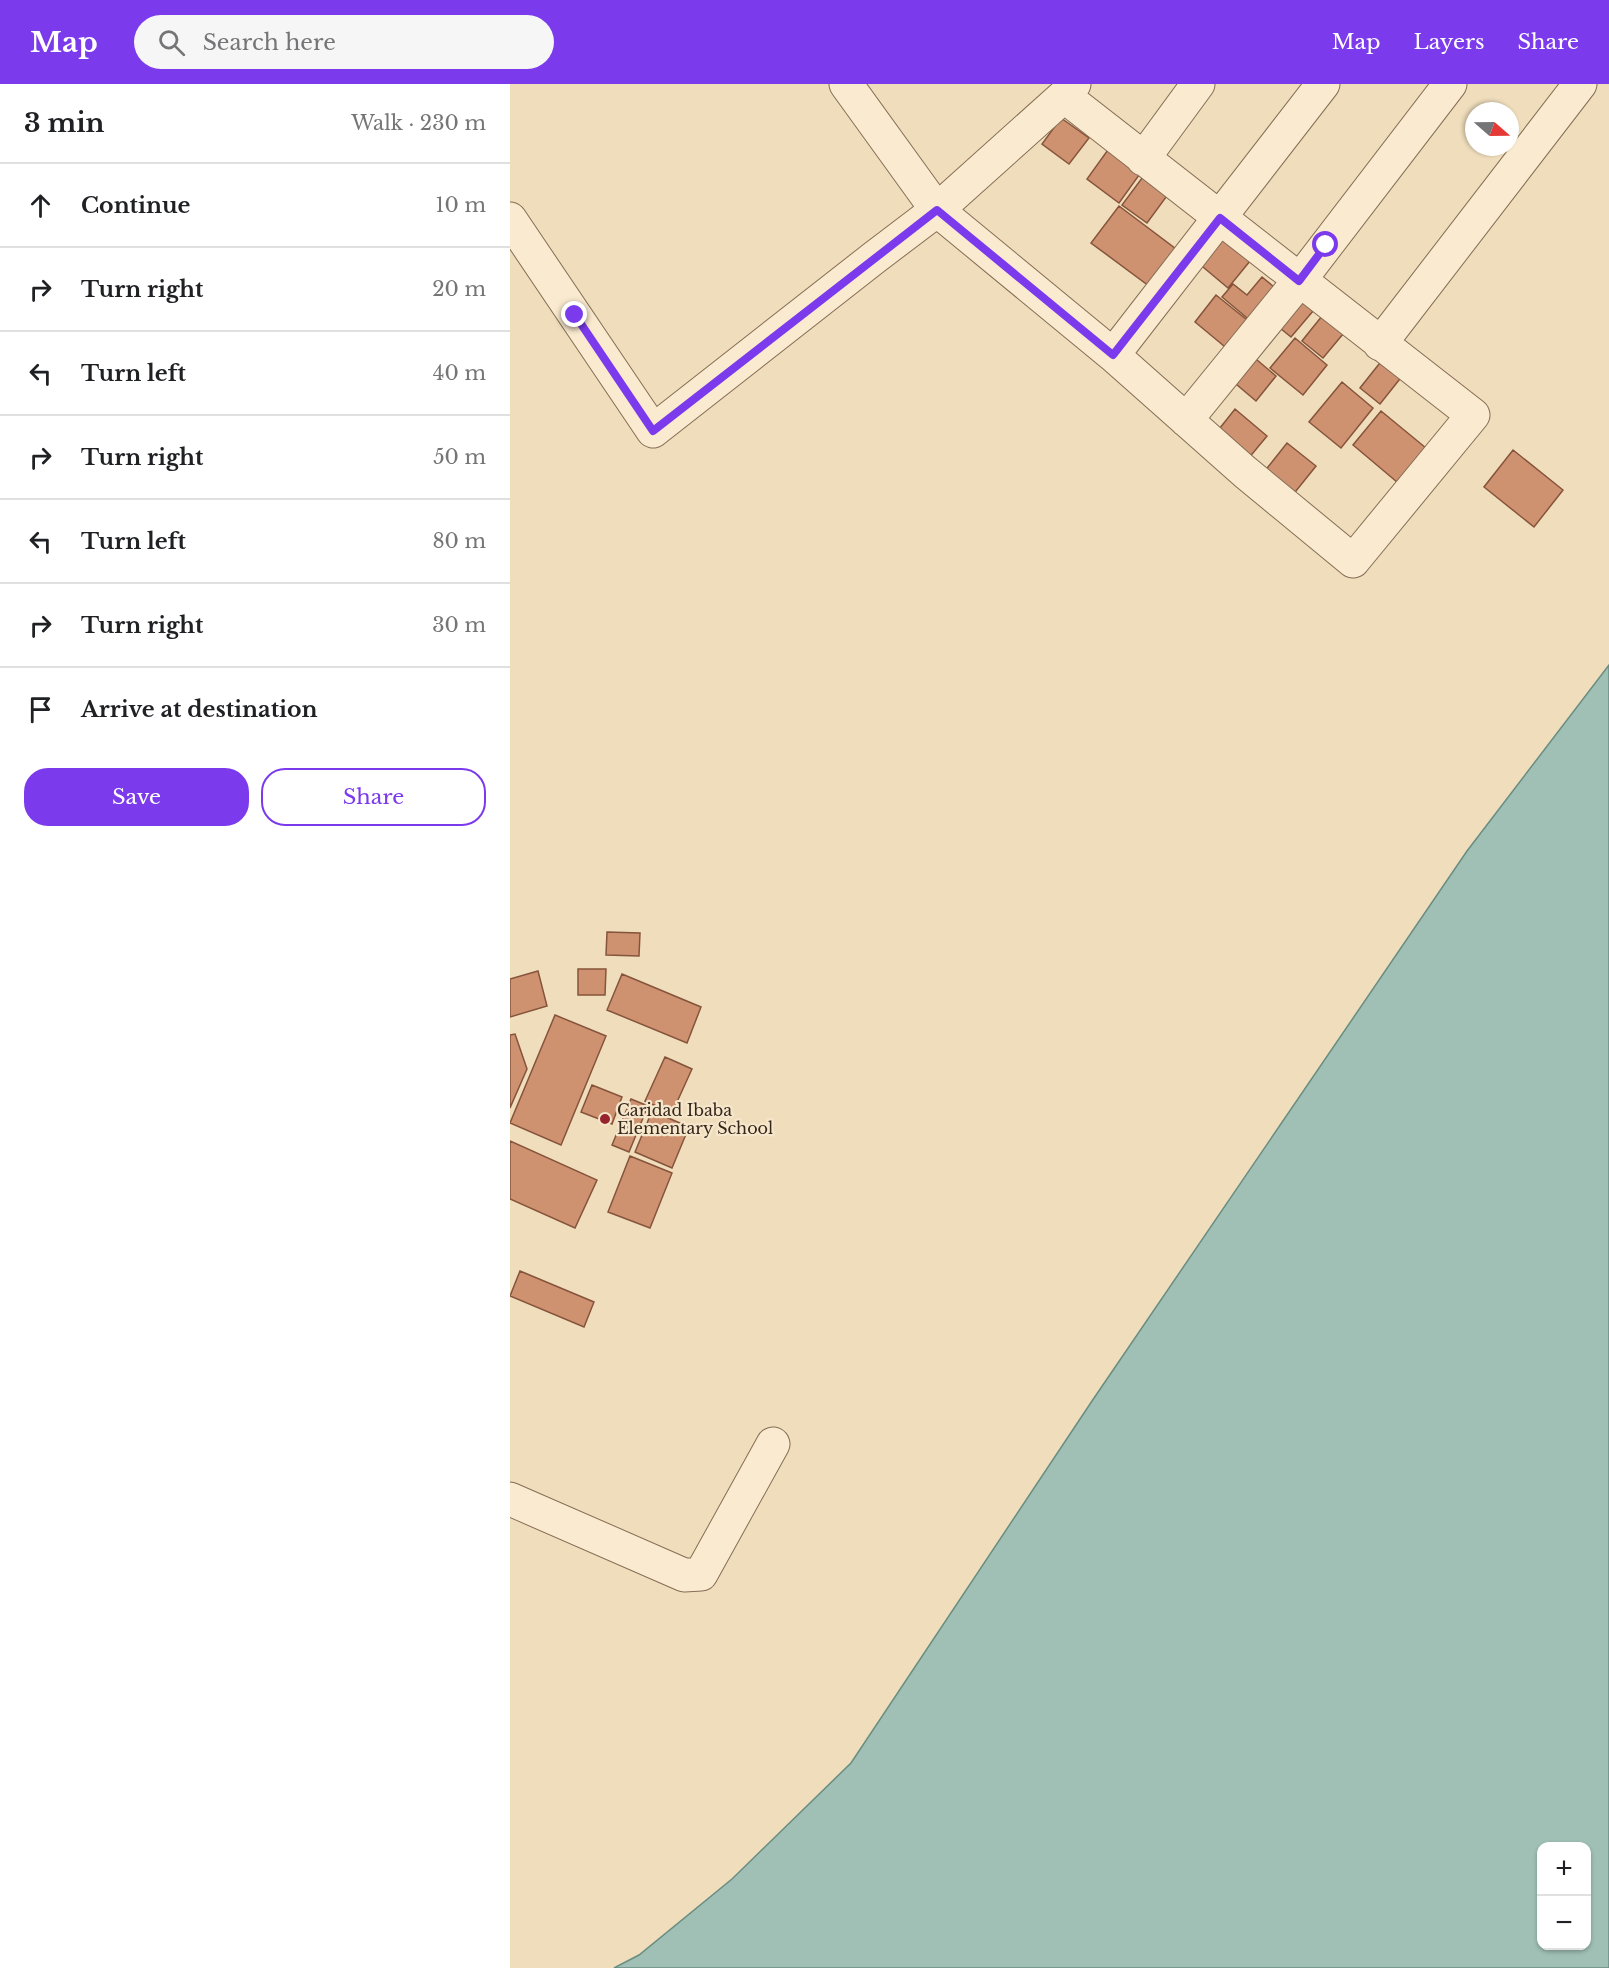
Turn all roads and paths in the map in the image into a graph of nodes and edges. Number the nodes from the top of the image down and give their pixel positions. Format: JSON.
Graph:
{"nodes":[{"id":1,"x":846,"y":84,"type":"edge"},
{"id":2,"x":1198,"y":84,"type":"edge"},
{"id":3,"x":1323,"y":84,"type":"edge"},
{"id":4,"x":1450,"y":84,"type":"edge"},
{"id":5,"x":1580,"y":84,"type":"edge"},
{"id":6,"x":1069,"y":90,"type":"edge"},
{"id":7,"x":1143,"y":159,"type":"junction"},
{"id":8,"x":937,"y":210,"type":"junction"},
{"id":9,"x":1220,"y":218,"type":"junction"},
{"id":10,"x":510,"y":219,"type":"edge"},
{"id":11,"x":1299,"y":281,"type":"junction"},
{"id":12,"x":1380,"y":344,"type":"junction"},
{"id":13,"x":1113,"y":355,"type":"junction"},
{"id":14,"x":1186,"y":420,"type":"junction"},
{"id":15,"x":773,"y":1444,"type":"dead end"},
{"id":16,"x":510,"y":1499,"type":"edge"}],
"edges":[{"from":1,"to":8,"type":"street"},
{"from":2,"to":7,"type":"street"},
{"from":3,"to":9,"type":"street"},
{"from":4,"to":11,"type":"street"},
{"from":5,"to":12,"type":"street"},
{"from":6,"to":7,"type":"street"},
{"from":6,"to":8,"type":"street"},
{"from":7,"to":9,"type":"street"},
{"from":8,"to":10,"type":"street"},
{"from":8,"to":13,"type":"street"},
{"from":9,"to":11,"type":"street"},
{"from":9,"to":13,"type":"street"},
{"from":11,"to":12,"type":"street"},
{"from":11,"to":14,"type":"street"},
{"from":12,"to":14,"type":"street"},
{"from":13,"to":14,"type":"street"},
{"from":15,"to":16,"type":"street"}]}
